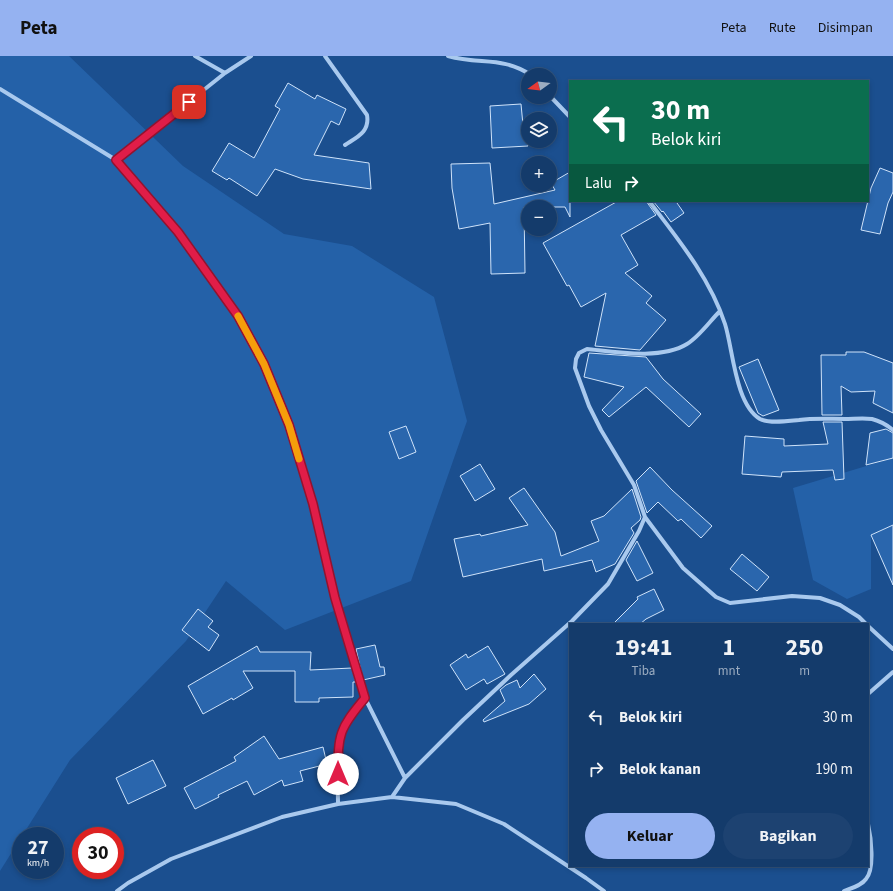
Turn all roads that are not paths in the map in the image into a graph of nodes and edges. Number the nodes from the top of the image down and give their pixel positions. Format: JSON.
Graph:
{"nodes":[{"id":1,"x":195,"y":56,"type":"edge"},
{"id":2,"x":251,"y":56,"type":"edge"},
{"id":3,"x":325,"y":56,"type":"edge"},
{"id":4,"x":448,"y":56,"type":"edge"},
{"id":5,"x":487,"y":56,"type":"edge"},
{"id":6,"x":511,"y":60,"type":"dead end"},
{"id":7,"x":525,"y":68,"type":"edge"},
{"id":8,"x":225,"y":73,"type":"junction"},
{"id":9,"x":0,"y":89,"type":"edge"},
{"id":10,"x":557,"y":103,"type":"edge"},
{"id":11,"x":569,"y":116,"type":"edge"},
{"id":12,"x":345,"y":145,"type":"dead end"},
{"id":13,"x":116,"y":160,"type":"junction"},
{"id":14,"x":650,"y":202,"type":"edge"},
{"id":15,"x":720,"y":311,"type":"junction"},
{"id":16,"x":893,"y":430,"type":"edge"},
{"id":17,"x":645,"y":517,"type":"junction"},
{"id":18,"x":570,"y":623,"type":"edge"},
{"id":19,"x":865,"y":623,"type":"edge"},
{"id":20,"x":569,"y":624,"type":"edge"},
{"id":21,"x":869,"y":627,"type":"edge"},
{"id":22,"x":893,"y":649,"type":"edge"},
{"id":23,"x":893,"y":672,"type":"edge"},
{"id":24,"x":869,"y":693,"type":"edge"},
{"id":25,"x":365,"y":698,"type":"junction"},
{"id":26,"x":405,"y":778,"type":"junction"},
{"id":27,"x":392,"y":797,"type":"junction"},
{"id":28,"x":338,"y":804,"type":"junction"},
{"id":29,"x":869,"y":829,"type":"edge"},
{"id":30,"x":569,"y":867,"type":"edge"},
{"id":31,"x":569,"y":867,"type":"edge"},
{"id":32,"x":117,"y":891,"type":"edge"},
{"id":33,"x":604,"y":891,"type":"edge"},
{"id":34,"x":844,"y":891,"type":"edge"}],
"edges":[{"from":1,"to":8,"type":"street"},
{"from":2,"to":8,"type":"street"},
{"from":3,"to":12,"type":"street"},
{"from":4,"to":5,"type":"street"},
{"from":6,"to":7,"type":"street"},
{"from":8,"to":13,"type":"street"},
{"from":9,"to":13,"type":"street"},
{"from":10,"to":11,"type":"street"},
{"from":13,"to":25,"type":"street"},
{"from":14,"to":15,"type":"street"},
{"from":15,"to":16,"type":"street"},
{"from":15,"to":17,"type":"street"},
{"from":17,"to":18,"type":"street"},
{"from":17,"to":19,"type":"street"},
{"from":20,"to":26,"type":"street"},
{"from":21,"to":22,"type":"street"},
{"from":23,"to":24,"type":"street"},
{"from":25,"to":26,"type":"street"},
{"from":25,"to":28,"type":"street"},
{"from":26,"to":27,"type":"street"},
{"from":27,"to":28,"type":"street"},
{"from":27,"to":31,"type":"street"},
{"from":28,"to":32,"type":"street"},
{"from":29,"to":34,"type":"street"},
{"from":30,"to":33,"type":"street"}]}
